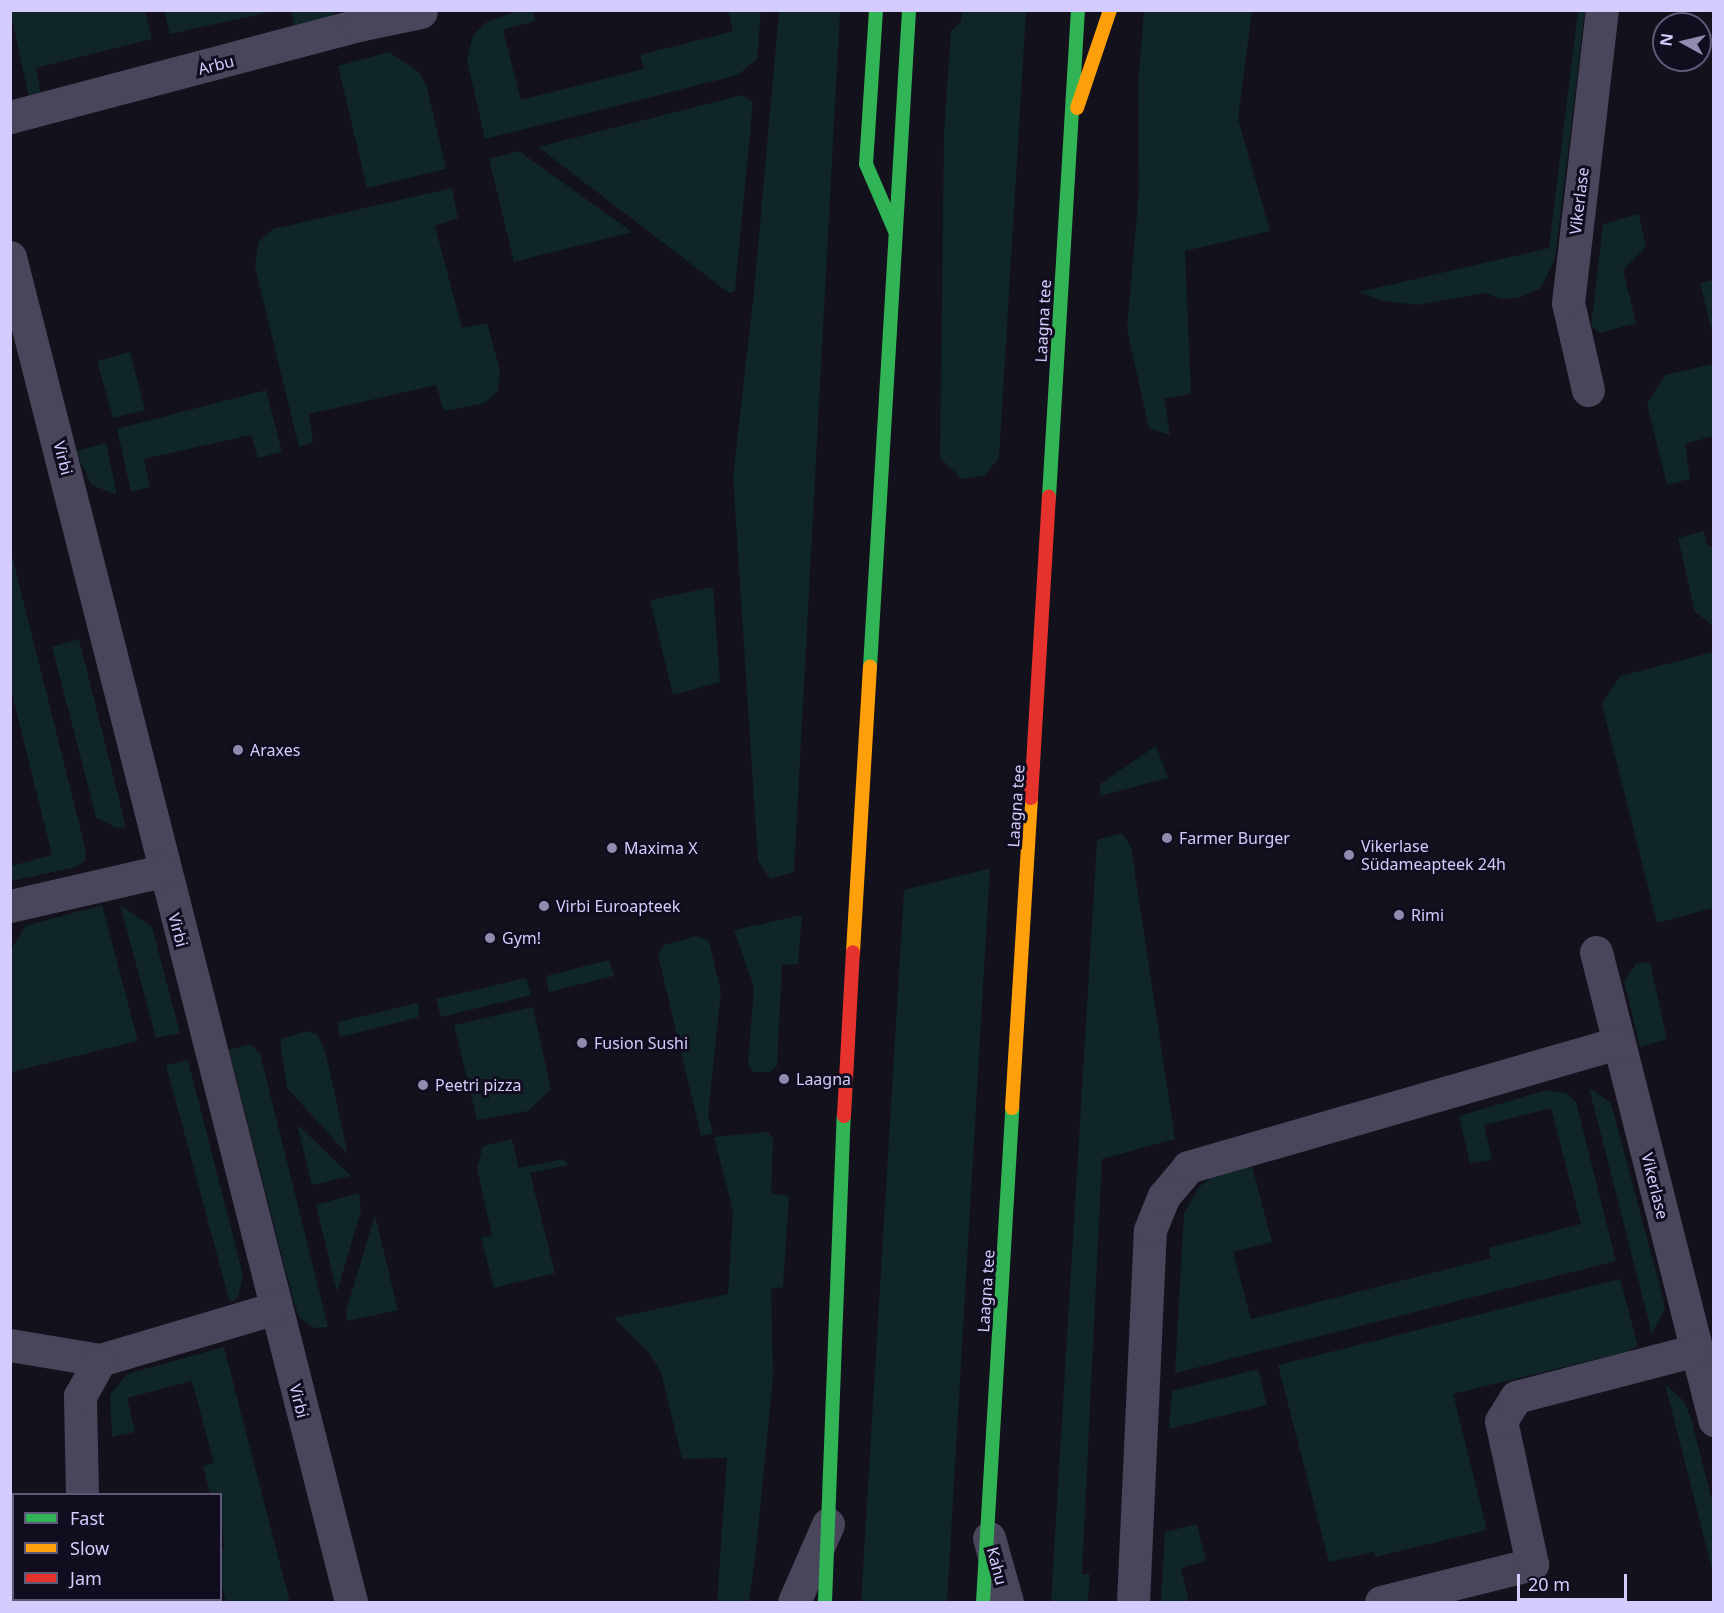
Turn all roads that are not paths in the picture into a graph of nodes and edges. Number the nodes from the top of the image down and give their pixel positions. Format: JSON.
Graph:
{"nodes":[{"id":1,"x":876,"y":10,"type":"edge"},
{"id":2,"x":909,"y":10,"type":"edge"},
{"id":3,"x":1078,"y":10,"type":"edge"},
{"id":4,"x":1110,"y":10,"type":"edge"},
{"id":5,"x":1602,"y":10,"type":"edge"},
{"id":6,"x":421,"y":12,"type":"dead end"},
{"id":7,"x":10,"y":117,"type":"edge"},
{"id":8,"x":1070,"y":127,"type":"junction"},
{"id":9,"x":894,"y":231,"type":"junction"},
{"id":10,"x":10,"y":257,"type":"edge"},
{"id":11,"x":1588,"y":390,"type":"dead end"},
{"id":12,"x":163,"y":871,"type":"junction"},
{"id":13,"x":10,"y":906,"type":"edge"},
{"id":14,"x":1596,"y":952,"type":"dead end"},
{"id":15,"x":1619,"y":1044,"type":"junction"},
{"id":16,"x":275,"y":1308,"type":"junction"},
{"id":17,"x":10,"y":1345,"type":"edge"},
{"id":18,"x":1696,"y":1350,"type":"junction"},
{"id":19,"x":100,"y":1360,"type":"junction"},
{"id":20,"x":1713,"y":1420,"type":"edge"},
{"id":21,"x":82,"y":1493,"type":"edge"},
{"id":22,"x":830,"y":1520,"type":"junction"},
{"id":23,"x":988,"y":1530,"type":"junction"},
{"id":24,"x":351,"y":1602,"type":"edge"},
{"id":25,"x":794,"y":1602,"type":"edge"},
{"id":26,"x":825,"y":1602,"type":"edge"},
{"id":27,"x":983,"y":1602,"type":"edge"},
{"id":28,"x":1007,"y":1602,"type":"edge"},
{"id":29,"x":1132,"y":1602,"type":"edge"},
{"id":30,"x":1382,"y":1602,"type":"edge"}],
"edges":[{"from":1,"to":9,"type":"main road"},
{"from":2,"to":9,"type":"main road"},
{"from":3,"to":8,"type":"main road","name":"Laagna tee"},
{"from":4,"to":8,"type":"main road"},
{"from":5,"to":11,"type":"street","name":"Vikerlase"},
{"from":6,"to":7,"type":"street","name":"Arbu"},
{"from":8,"to":23,"type":"main road","name":"Laagna tee"},
{"from":9,"to":22,"type":"main road"},
{"from":10,"to":12,"type":"street","name":"Virbi"},
{"from":12,"to":13,"type":"street"},
{"from":12,"to":16,"type":"street","name":"Virbi"},
{"from":14,"to":15,"type":"street","name":"Vikerlase"},
{"from":15,"to":18,"type":"street","name":"Vikerlase"},
{"from":15,"to":29,"type":"street"},
{"from":16,"to":19,"type":"street"},
{"from":16,"to":24,"type":"street","name":"Virbi"},
{"from":17,"to":19,"type":"street"},
{"from":18,"to":20,"type":"street","name":"Vikerlase"},
{"from":18,"to":30,"type":"street"},
{"from":19,"to":21,"type":"street"},
{"from":22,"to":25,"type":"street"},
{"from":22,"to":26,"type":"main road"},
{"from":23,"to":27,"type":"main road","name":"Laagna tee"},
{"from":23,"to":28,"type":"street","name":"Kahu"}]}
